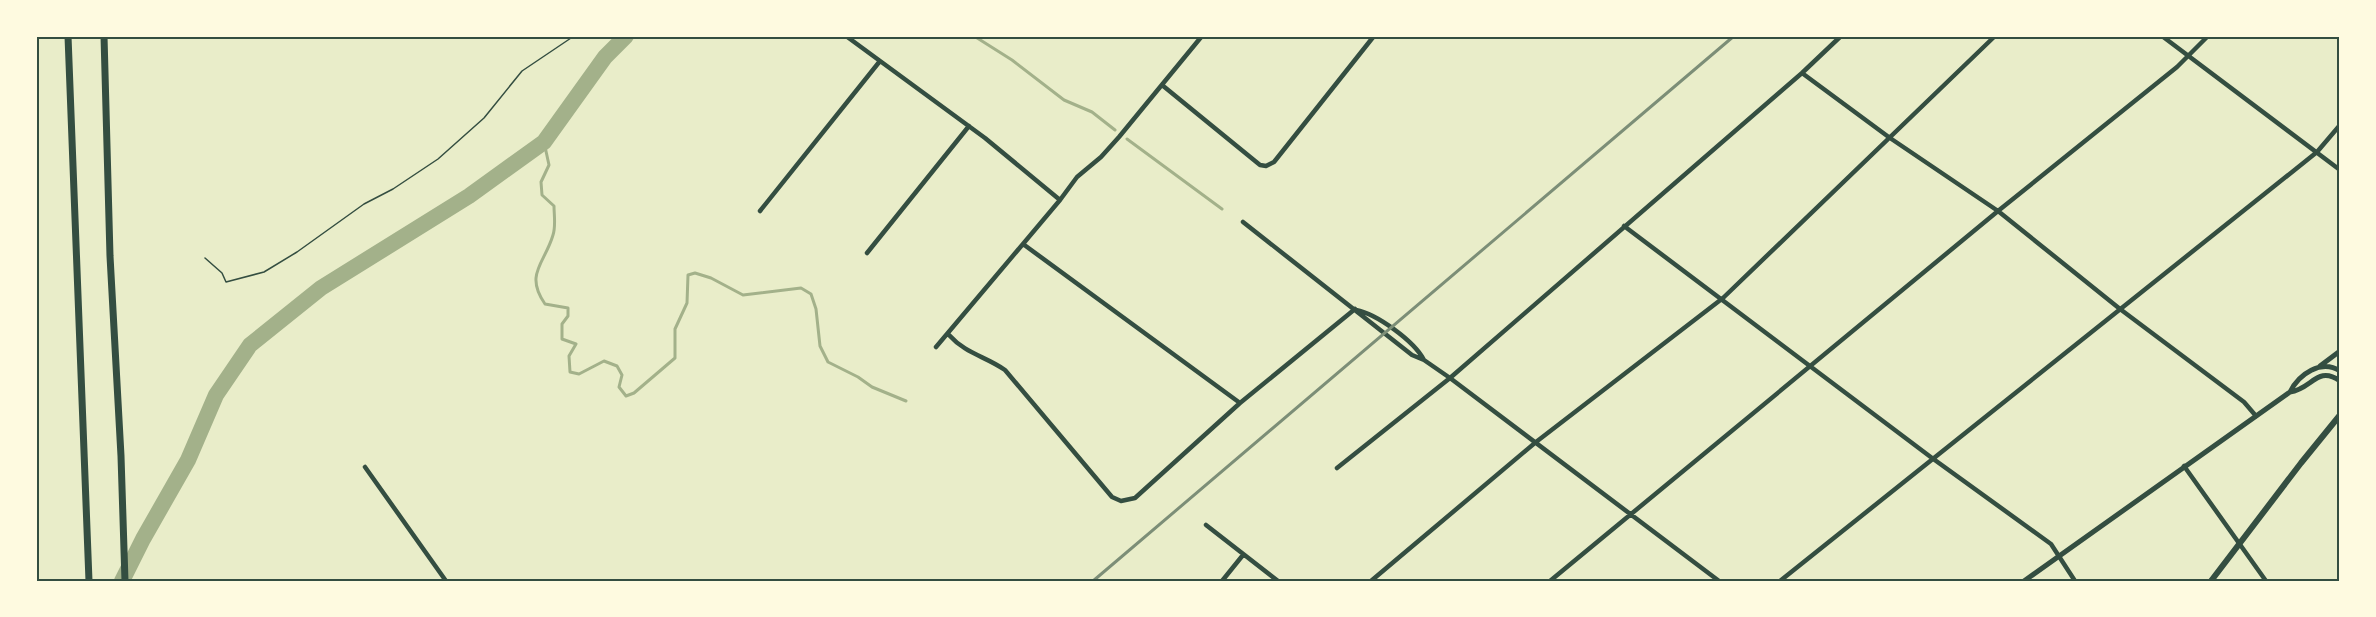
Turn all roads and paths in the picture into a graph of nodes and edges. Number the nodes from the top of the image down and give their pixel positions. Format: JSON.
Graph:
{"nodes":[{"id":1,"x":68,"y":36,"type":"edge"},
{"id":2,"x":104,"y":36,"type":"edge"},
{"id":3,"x":574,"y":36,"type":"edge"},
{"id":4,"x":846,"y":36,"type":"edge"},
{"id":5,"x":1202,"y":36,"type":"edge"},
{"id":6,"x":1374,"y":36,"type":"edge"},
{"id":7,"x":1841,"y":36,"type":"edge"},
{"id":8,"x":1995,"y":36,"type":"edge"},
{"id":9,"x":2162,"y":36,"type":"edge"},
{"id":10,"x":2208,"y":36,"type":"edge"},
{"id":11,"x":2190,"y":56,"type":"junction"},
{"id":12,"x":880,"y":62,"type":"junction"},
{"id":13,"x":1802,"y":73,"type":"junction"},
{"id":14,"x":1162,"y":85,"type":"junction"},
{"id":15,"x":2340,"y":125,"type":"edge"},
{"id":16,"x":969,"y":126,"type":"junction"},
{"id":17,"x":1890,"y":138,"type":"junction"},
{"id":18,"x":2317,"y":152,"type":"junction"},
{"id":19,"x":2340,"y":170,"type":"edge"},
{"id":20,"x":1060,"y":200,"type":"junction"},
{"id":21,"x":760,"y":211,"type":"dead end"},
{"id":22,"x":1998,"y":211,"type":"junction"},
{"id":23,"x":1243,"y":222,"type":"dead end"},
{"id":24,"x":1624,"y":226,"type":"junction"},
{"id":25,"x":1023,"y":243,"type":"junction"},
{"id":26,"x":867,"y":253,"type":"dead end"},
{"id":27,"x":205,"y":258,"type":"dead end"},
{"id":28,"x":1723,"y":298,"type":"junction"},
{"id":29,"x":1355,"y":309,"type":"junction"},
{"id":30,"x":2120,"y":309,"type":"junction"},
{"id":31,"x":948,"y":335,"type":"junction"},
{"id":32,"x":936,"y":347,"type":"dead end"},
{"id":33,"x":2340,"y":351,"type":"edge"},
{"id":34,"x":1424,"y":360,"type":"junction"},
{"id":35,"x":1810,"y":366,"type":"junction"},
{"id":36,"x":2320,"y":366,"type":"junction"},
{"id":37,"x":2340,"y":370,"type":"edge"},
{"id":38,"x":1450,"y":378,"type":"junction"},
{"id":39,"x":2340,"y":381,"type":"edge"},
{"id":40,"x":2290,"y":392,"type":"junction"},
{"id":41,"x":1240,"y":403,"type":"junction"},
{"id":42,"x":2340,"y":415,"type":"edge"},
{"id":43,"x":2256,"y":416,"type":"junction"},
{"id":44,"x":1536,"y":442,"type":"junction"},
{"id":45,"x":1932,"y":458,"type":"junction"},
{"id":46,"x":2184,"y":466,"type":"junction"},
{"id":47,"x":365,"y":467,"type":"dead end"},
{"id":48,"x":1337,"y":468,"type":"dead end"},
{"id":49,"x":1630,"y":514,"type":"junction"},
{"id":50,"x":1206,"y":525,"type":"dead end"},
{"id":51,"x":2239,"y":543,"type":"junction"},
{"id":52,"x":1243,"y":555,"type":"junction"},
{"id":53,"x":2059,"y":555,"type":"junction"},
{"id":54,"x":89,"y":581,"type":"edge"},
{"id":55,"x":125,"y":581,"type":"edge"},
{"id":56,"x":446,"y":581,"type":"edge"},
{"id":57,"x":1222,"y":581,"type":"edge"},
{"id":58,"x":1278,"y":581,"type":"edge"},
{"id":59,"x":1371,"y":581,"type":"edge"},
{"id":60,"x":1550,"y":581,"type":"edge"},
{"id":61,"x":1719,"y":581,"type":"edge"},
{"id":62,"x":1780,"y":581,"type":"edge"},
{"id":63,"x":2024,"y":581,"type":"edge"},
{"id":64,"x":2076,"y":581,"type":"edge"},
{"id":65,"x":2211,"y":581,"type":"edge"},
{"id":66,"x":2266,"y":581,"type":"edge"}],
"edges":[{"from":1,"to":54,"type":"main road"},
{"from":2,"to":55,"type":"main road"},
{"from":3,"to":27,"type":"path"},
{"from":4,"to":12,"type":"street"},
{"from":5,"to":14,"type":"street"},
{"from":6,"to":14,"type":"street"},
{"from":7,"to":13,"type":"street"},
{"from":8,"to":17,"type":"street"},
{"from":9,"to":11,"type":"street"},
{"from":10,"to":11,"type":"street"},
{"from":11,"to":18,"type":"street"},
{"from":11,"to":22,"type":"street"},
{"from":12,"to":16,"type":"street"},
{"from":12,"to":21,"type":"street"},
{"from":13,"to":17,"type":"street"},
{"from":13,"to":24,"type":"street"},
{"from":14,"to":20,"type":"street"},
{"from":15,"to":18,"type":"street"},
{"from":16,"to":20,"type":"street"},
{"from":16,"to":26,"type":"street"},
{"from":17,"to":22,"type":"street"},
{"from":17,"to":28,"type":"street"},
{"from":18,"to":19,"type":"street"},
{"from":18,"to":30,"type":"street"},
{"from":20,"to":25,"type":"street"},
{"from":22,"to":30,"type":"street"},
{"from":22,"to":35,"type":"street"},
{"from":23,"to":29,"type":"street"},
{"from":24,"to":28,"type":"street"},
{"from":24,"to":38,"type":"street"},
{"from":25,"to":31,"type":"street"},
{"from":25,"to":41,"type":"street"},
{"from":28,"to":35,"type":"street"},
{"from":28,"to":44,"type":"street"},
{"from":29,"to":34,"type":"street"},
{"from":29,"to":34,"type":"street"},
{"from":29,"to":41,"type":"street"},
{"from":30,"to":43,"type":"street"},
{"from":30,"to":45,"type":"street"},
{"from":31,"to":32,"type":"street"},
{"from":31,"to":41,"type":"street"},
{"from":33,"to":36,"type":"street"},
{"from":34,"to":38,"type":"street"},
{"from":35,"to":45,"type":"street"},
{"from":35,"to":49,"type":"street"},
{"from":36,"to":37,"type":"street"},
{"from":36,"to":40,"type":"street"},
{"from":38,"to":44,"type":"street"},
{"from":38,"to":48,"type":"street"},
{"from":39,"to":40,"type":"street"},
{"from":40,"to":43,"type":"street"},
{"from":42,"to":51,"type":"main road"},
{"from":43,"to":46,"type":"street"},
{"from":44,"to":49,"type":"street"},
{"from":44,"to":59,"type":"street"},
{"from":45,"to":53,"type":"street"},
{"from":45,"to":62,"type":"street"},
{"from":46,"to":51,"type":"street"},
{"from":46,"to":53,"type":"street"},
{"from":47,"to":56,"type":"street"},
{"from":49,"to":60,"type":"street"},
{"from":49,"to":61,"type":"street"},
{"from":50,"to":52,"type":"street"},
{"from":51,"to":65,"type":"main road"},
{"from":51,"to":66,"type":"street"},
{"from":52,"to":57,"type":"street"},
{"from":52,"to":58,"type":"street"},
{"from":53,"to":63,"type":"street"},
{"from":53,"to":64,"type":"street"}]}
